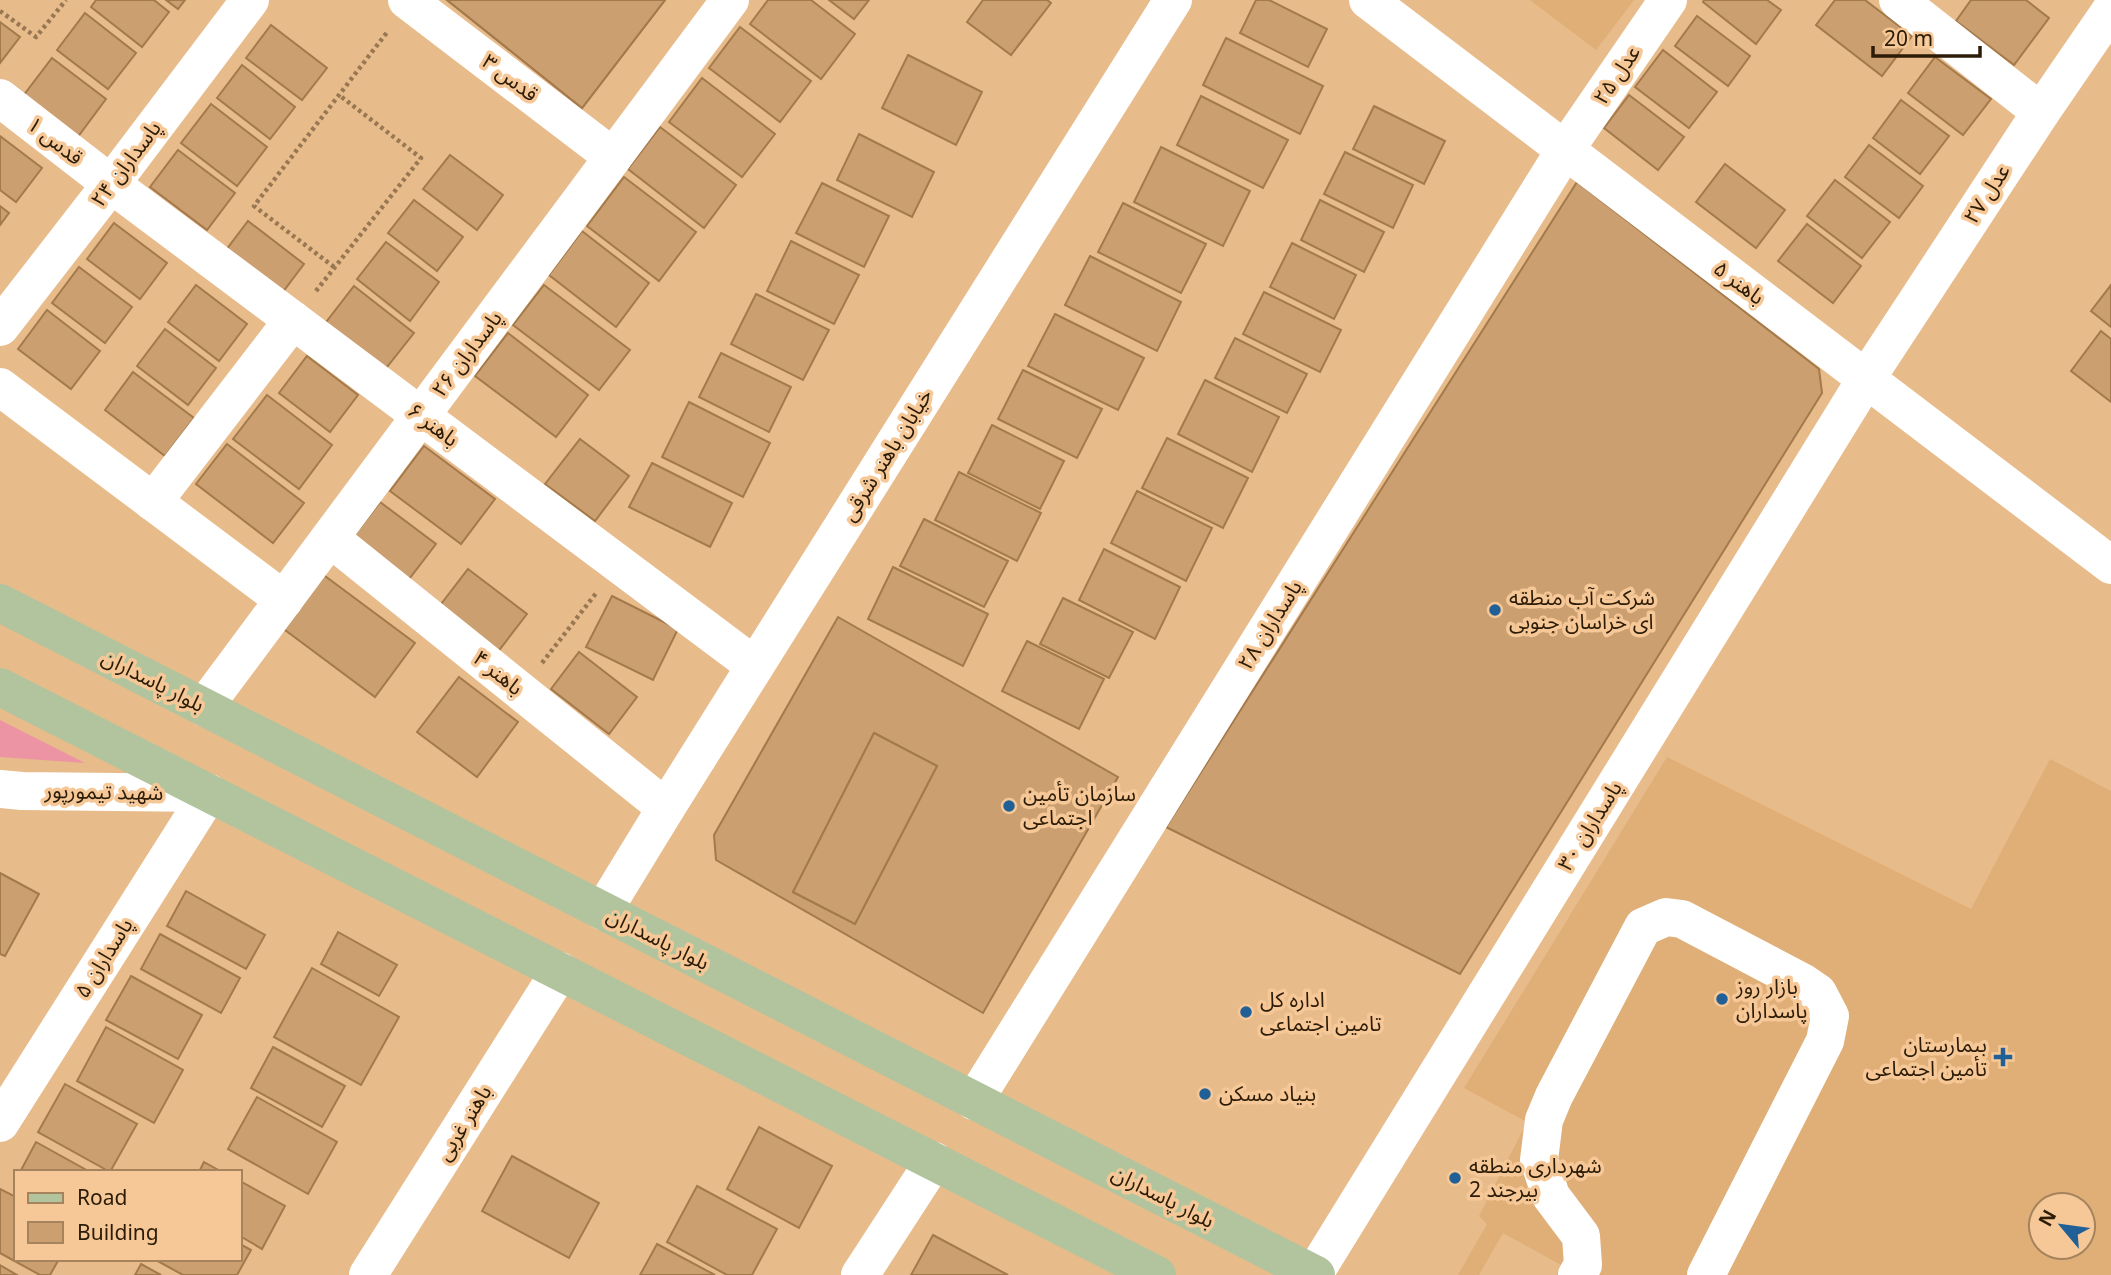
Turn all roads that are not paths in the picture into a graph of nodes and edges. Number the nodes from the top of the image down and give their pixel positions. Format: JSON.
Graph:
{"nodes":[{"id":1,"x":250,"y":0,"type":"edge"},
{"id":2,"x":730,"y":0,"type":"edge"},
{"id":3,"x":1173,"y":0,"type":"edge"},
{"id":4,"x":1367,"y":0,"type":"edge"},
{"id":5,"x":1668,"y":0,"type":"edge"},
{"id":6,"x":1898,"y":0,"type":"edge"},
{"id":7,"x":409,"y":1,"type":"edge"},
{"id":8,"x":2111,"y":10,"type":"edge"},
{"id":9,"x":0,"y":99,"type":"edge"},
{"id":10,"x":2041,"y":112,"type":"junction"},
{"id":11,"x":1566,"y":150,"type":"junction"},
{"id":12,"x":613,"y":157,"type":"junction"},
{"id":13,"x":111,"y":184,"type":"junction"},
{"id":14,"x":293,"y":320,"type":"junction"},
{"id":15,"x":0,"y":327,"type":"edge"},
{"id":16,"x":1866,"y":379,"type":"junction"},
{"id":17,"x":0,"y":387,"type":"edge"},
{"id":18,"x":421,"y":416,"type":"junction"},
{"id":19,"x":153,"y":502,"type":"junction"},
{"id":20,"x":330,"y":538,"type":"junction"},
{"id":21,"x":2111,"y":565,"type":"edge"},
{"id":22,"x":284,"y":600,"type":"junction"},
{"id":23,"x":0,"y":603,"type":"edge"},
{"id":24,"x":755,"y":666,"type":"junction"},
{"id":25,"x":0,"y":687,"type":"edge"},
{"id":26,"x":204,"y":707,"type":"junction"},
{"id":27,"x":0,"y":789,"type":"edge"},
{"id":28,"x":209,"y":793,"type":"junction"},
{"id":29,"x":666,"y":808,"type":"junction"},
{"id":30,"x":603,"y":911,"type":"junction"},
{"id":31,"x":560,"y":971,"type":"junction"},
{"id":32,"x":974,"y":1101,"type":"junction"},
{"id":33,"x":0,"y":1124,"type":"edge"},
{"id":34,"x":934,"y":1161,"type":"junction"},
{"id":35,"x":1315,"y":1274,"type":"edge"},
{"id":36,"x":368,"y":1275,"type":"edge"},
{"id":37,"x":860,"y":1275,"type":"edge"},
{"id":38,"x":1157,"y":1275,"type":"edge"},
{"id":39,"x":1577,"y":1275,"type":"edge"},
{"id":40,"x":1706,"y":1275,"type":"edge"}],
"edges":[{"from":1,"to":13,"type":"street","name":"پاسداران ۲۴"},
{"from":2,"to":12,"type":"street","name":"پاسداران ۲۶"},
{"from":3,"to":24,"type":"street","name":"خیابان باهنر شرقی"},
{"from":4,"to":11,"type":"street","name":"باهنر ۵"},
{"from":5,"to":11,"type":"street","name":"عدل ۲۵"},
{"from":6,"to":10,"type":"street"},
{"from":7,"to":12,"type":"street","name":"قدس ۳"},
{"from":8,"to":10,"type":"street","name":"عدل ۲۷"},
{"from":9,"to":13,"type":"street","name":"قدس ۱"},
{"from":10,"to":16,"type":"street","name":"عدل ۲۷"},
{"from":11,"to":16,"type":"street","name":"باهنر ۵"},
{"from":11,"to":32,"type":"street","name":"پاسداران ۲۸"},
{"from":12,"to":18,"type":"street","name":"پاسداران ۲۶"},
{"from":13,"to":14,"type":"street","name":"باهنر ۶"},
{"from":13,"to":15,"type":"street","name":"پاسداران ۲۴"},
{"from":14,"to":18,"type":"street","name":"باهنر ۶"},
{"from":14,"to":19,"type":"street"},
{"from":16,"to":21,"type":"street","name":"باهنر ۵"},
{"from":16,"to":35,"type":"street","name":"پاسداران ۳۰"},
{"from":17,"to":19,"type":"street"},
{"from":18,"to":20,"type":"street","name":"پاسداران ۲۶"},
{"from":18,"to":24,"type":"street","name":"باهنر ۶"},
{"from":19,"to":22,"type":"street"},
{"from":20,"to":22,"type":"street","name":"پاسداران ۲۶"},
{"from":20,"to":29,"type":"street","name":"باهنر ۴"},
{"from":22,"to":26,"type":"street","name":"پاسداران ۲۶"},
{"from":23,"to":26,"type":"main road","name":"بلوار پاسداران"},
{"from":24,"to":29,"type":"street","name":"خیابان باهنر شرقی"},
{"from":25,"to":28,"type":"main road"},
{"from":26,"to":30,"type":"main road","name":"بلوار پاسداران"},
{"from":27,"to":28,"type":"street","name":"شهید تیمورپور"},
{"from":28,"to":31,"type":"main road"},
{"from":28,"to":33,"type":"street","name":"پاسداران ۵"},
{"from":29,"to":30,"type":"street","name":"خیابان باهنر شرقی"},
{"from":30,"to":32,"type":"main road","name":"بلوار پاسداران"},
{"from":31,"to":34,"type":"main road"},
{"from":31,"to":36,"type":"street","name":"باهنر غربی"},
{"from":32,"to":35,"type":"main road","name":"بلوار پاسداران"},
{"from":34,"to":37,"type":"street"},
{"from":34,"to":38,"type":"main road"},
{"from":39,"to":40,"type":"street"}]}
